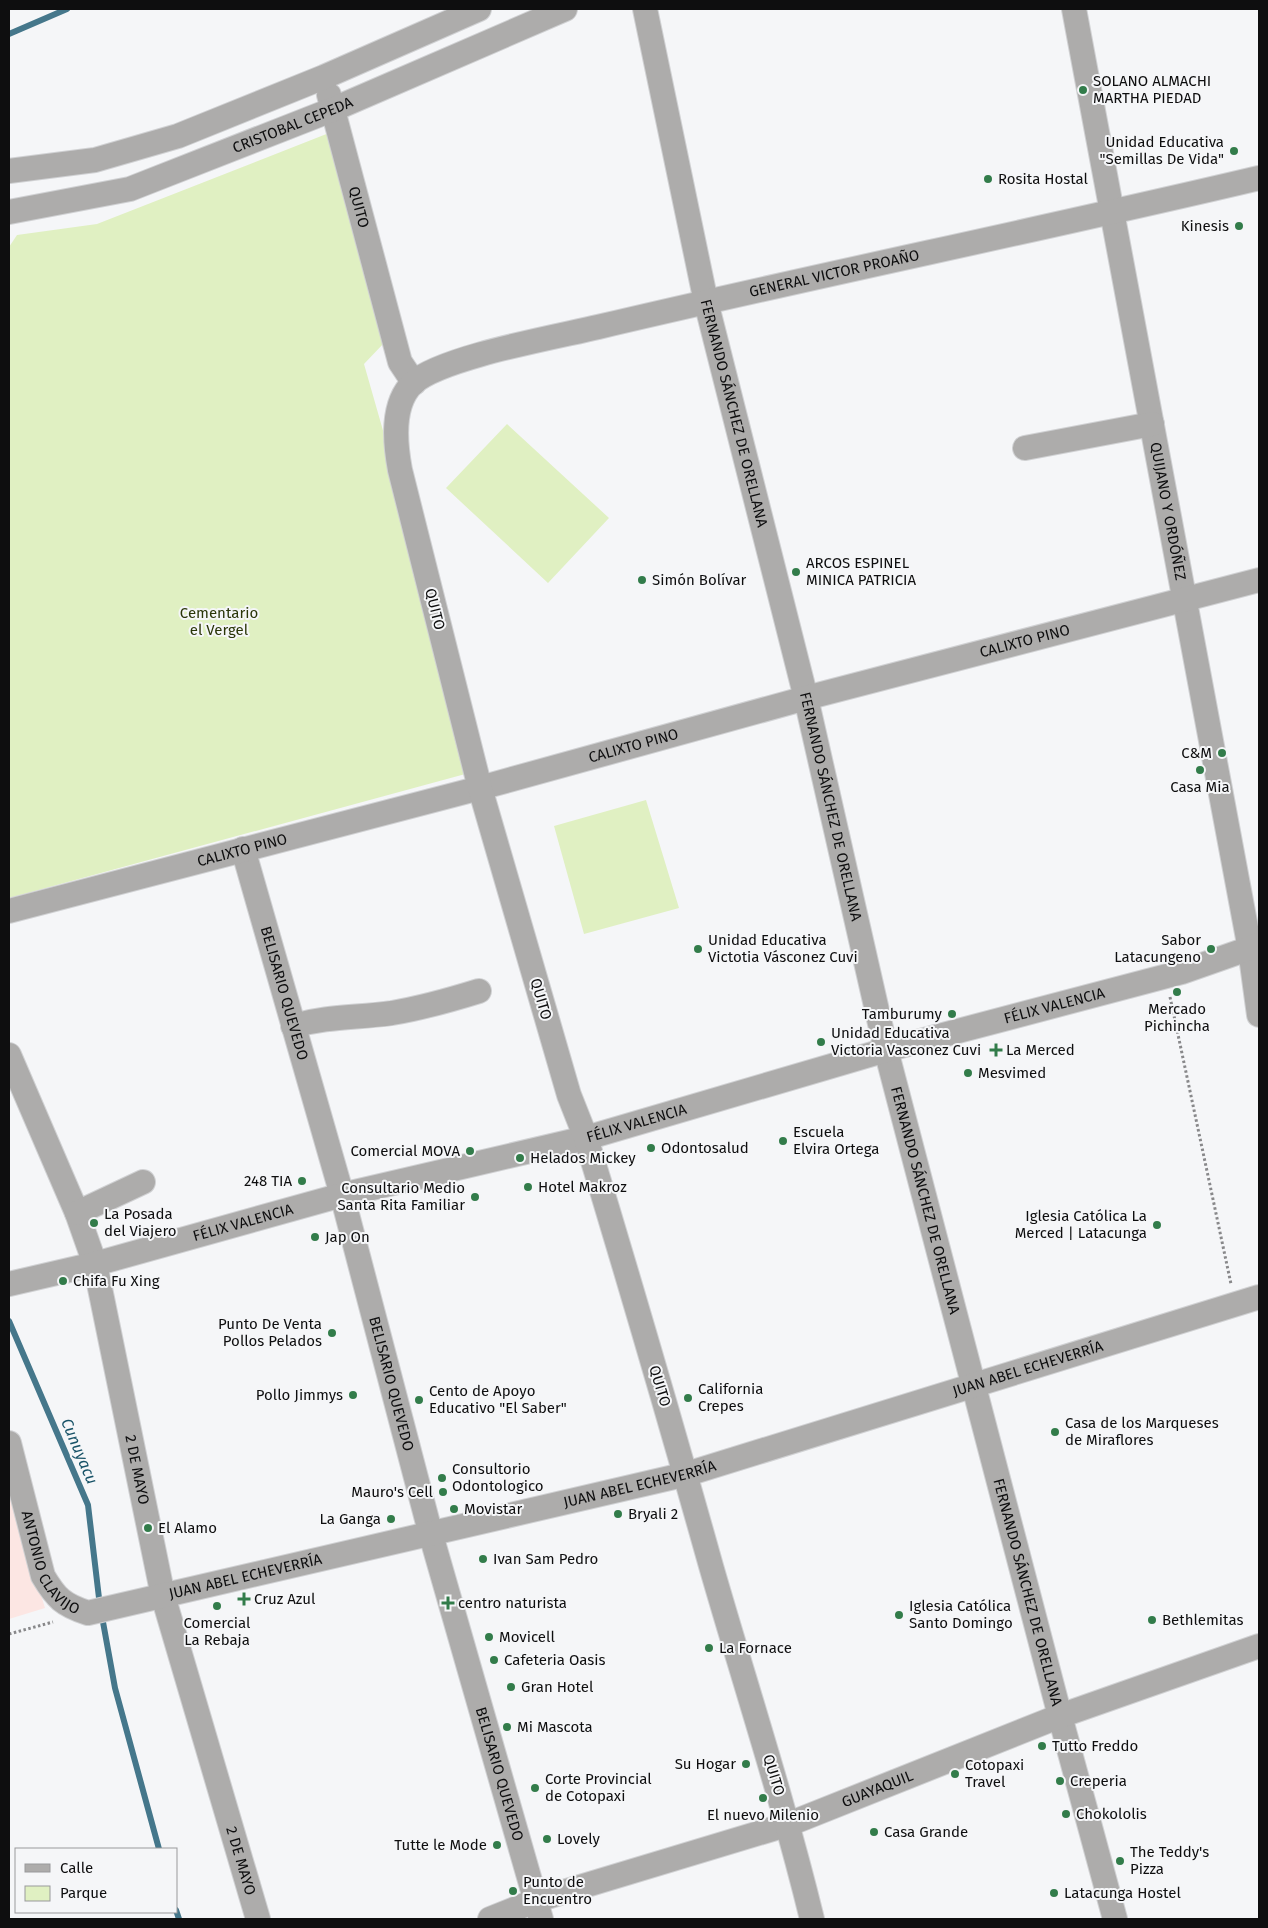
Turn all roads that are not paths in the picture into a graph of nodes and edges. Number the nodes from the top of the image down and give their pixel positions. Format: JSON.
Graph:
{"nodes":[{"id":1,"x":479,"y":9,"type":"edge"},
{"id":2,"x":565,"y":9,"type":"edge"},
{"id":3,"x":645,"y":9,"type":"edge"},
{"id":4,"x":1074,"y":9,"type":"edge"},
{"id":5,"x":324,"y":77,"type":"junction"},
{"id":6,"x":334,"y":109,"type":"junction"},
{"id":7,"x":9,"y":171,"type":"edge"},
{"id":8,"x":1259,"y":178,"type":"edge"},
{"id":9,"x":9,"y":212,"type":"edge"},
{"id":10,"x":1111,"y":214,"type":"junction"},
{"id":11,"x":706,"y":302,"type":"junction"},
{"id":12,"x":414,"y":383,"type":"junction"},
{"id":13,"x":1152,"y":424,"type":"junction"},
{"id":14,"x":1025,"y":448,"type":"dead end"},
{"id":15,"x":1259,"y":580,"type":"edge"},
{"id":16,"x":1184,"y":601,"type":"junction"},
{"id":17,"x":806,"y":698,"type":"junction"},
{"id":18,"x":480,"y":788,"type":"junction"},
{"id":19,"x":242,"y":849,"type":"junction"},
{"id":20,"x":9,"y":910,"type":"edge"},
{"id":21,"x":1255,"y":947,"type":"edge"},
{"id":22,"x":478,"y":991,"type":"dead end"},
{"id":23,"x":1259,"y":1015,"type":"edge"},
{"id":24,"x":293,"y":1026,"type":"junction"},
{"id":25,"x":886,"y":1050,"type":"junction"},
{"id":26,"x":9,"y":1055,"type":"edge"},
{"id":27,"x":586,"y":1138,"type":"junction"},
{"id":28,"x":143,"y":1182,"type":"dead end"},
{"id":29,"x":342,"y":1196,"type":"junction"},
{"id":30,"x":77,"y":1213,"type":"junction"},
{"id":31,"x":95,"y":1264,"type":"junction"},
{"id":32,"x":9,"y":1284,"type":"edge"},
{"id":33,"x":1259,"y":1297,"type":"edge"},
{"id":34,"x":974,"y":1386,"type":"junction"},
{"id":35,"x":9,"y":1443,"type":"edge"},
{"id":36,"x":687,"y":1474,"type":"junction"},
{"id":37,"x":431,"y":1535,"type":"junction"},
{"id":38,"x":164,"y":1596,"type":"junction"},
{"id":39,"x":88,"y":1613,"type":"joint"},
{"id":40,"x":1259,"y":1646,"type":"edge"},
{"id":41,"x":1060,"y":1716,"type":"junction"},
{"id":42,"x":789,"y":1824,"type":"junction"},
{"id":43,"x":539,"y":1910,"type":"edge"},
{"id":44,"x":258,"y":1919,"type":"edge"},
{"id":45,"x":490,"y":1919,"type":"edge"},
{"id":46,"x":812,"y":1919,"type":"edge"},
{"id":47,"x":1116,"y":1919,"type":"edge"}],
"edges":[{"from":1,"to":5,"type":"street"},
{"from":2,"to":6,"type":"street","name":"CRISTOBAL CEPEDA"},
{"from":3,"to":11,"type":"street","name":"FERNANDO SÁNCHEZ DE ORELLANA"},
{"from":4,"to":10,"type":"street","name":"QUIJANO Y ORDÓÑEZ"},
{"from":5,"to":6,"type":"street","name":"QUITO"},
{"from":5,"to":7,"type":"street"},
{"from":6,"to":9,"type":"street","name":"CRISTOBAL CEPEDA"},
{"from":6,"to":12,"type":"street","name":"QUITO"},
{"from":8,"to":10,"type":"street","name":"GENERAL VICTOR PROAÑO"},
{"from":10,"to":11,"type":"street","name":"GENERAL VICTOR PROAÑO"},
{"from":10,"to":13,"type":"street","name":"QUIJANO Y ORDÓÑEZ"},
{"from":11,"to":12,"type":"street","name":"GENERAL VICTOR PROAÑO"},
{"from":11,"to":17,"type":"street","name":"FERNANDO SÁNCHEZ DE ORELLANA"},
{"from":12,"to":18,"type":"street","name":"QUITO"},
{"from":13,"to":14,"type":"street"},
{"from":13,"to":16,"type":"street","name":"QUIJANO Y ORDÓÑEZ"},
{"from":15,"to":16,"type":"street","name":"CALIXTO PINO"},
{"from":16,"to":17,"type":"street","name":"CALIXTO PINO"},
{"from":16,"to":21,"type":"street","name":"QUIJANO Y ORDÓÑEZ"},
{"from":17,"to":18,"type":"street","name":"CALIXTO PINO"},
{"from":17,"to":25,"type":"street","name":"FERNANDO SÁNCHEZ DE ORELLANA"},
{"from":18,"to":19,"type":"street","name":"CALIXTO PINO"},
{"from":18,"to":27,"type":"street","name":"QUITO"},
{"from":19,"to":20,"type":"street","name":"CALIXTO PINO"},
{"from":19,"to":24,"type":"street","name":"BELISARIO QUEVEDO"},
{"from":21,"to":23,"type":"street","name":"QUIJANO Y ORDÓÑEZ"},
{"from":21,"to":25,"type":"street","name":"FÉLIX VALENCIA"},
{"from":22,"to":24,"type":"street"},
{"from":24,"to":29,"type":"street","name":"BELISARIO QUEVEDO"},
{"from":25,"to":27,"type":"street","name":"FÉLIX VALENCIA"},
{"from":25,"to":34,"type":"street","name":"FERNANDO SÁNCHEZ DE ORELLANA"},
{"from":26,"to":30,"type":"street","name":"2 DE MAYO"},
{"from":27,"to":29,"type":"street","name":"FÉLIX VALENCIA"},
{"from":27,"to":36,"type":"street","name":"QUITO"},
{"from":28,"to":30,"type":"street"},
{"from":29,"to":31,"type":"street","name":"FÉLIX VALENCIA"},
{"from":29,"to":37,"type":"street","name":"BELISARIO QUEVEDO"},
{"from":30,"to":31,"type":"street","name":"2 DE MAYO"},
{"from":31,"to":32,"type":"street","name":"FÉLIX VALENCIA"},
{"from":31,"to":38,"type":"street","name":"2 DE MAYO"},
{"from":33,"to":34,"type":"street","name":"JUAN ABEL ECHEVERRÍA"},
{"from":34,"to":36,"type":"street","name":"JUAN ABEL ECHEVERRÍA"},
{"from":34,"to":41,"type":"street","name":"FERNANDO SÁNCHEZ DE ORELLANA"},
{"from":35,"to":39,"type":"street","name":"ANTONIO CLAVIJO"},
{"from":36,"to":37,"type":"street","name":"JUAN ABEL ECHEVERRÍA"},
{"from":36,"to":42,"type":"street","name":"QUITO"},
{"from":37,"to":38,"type":"street","name":"JUAN ABEL ECHEVERRÍA"},
{"from":37,"to":43,"type":"street","name":"BELISARIO QUEVEDO"},
{"from":38,"to":39,"type":"street","name":"JUAN ABEL ECHEVERRÍA"},
{"from":38,"to":44,"type":"street","name":"2 DE MAYO"},
{"from":40,"to":41,"type":"street","name":"GUAYAQUIL"},
{"from":41,"to":42,"type":"street","name":"GUAYAQUIL"},
{"from":41,"to":47,"type":"street","name":"FERNANDO SÁNCHEZ DE ORELLANA"},
{"from":42,"to":43,"type":"street","name":"GUAYAQUIL"},
{"from":42,"to":46,"type":"street","name":"QUITO"},
{"from":43,"to":45,"type":"street","name":"GUAYAQUIL"}]}
